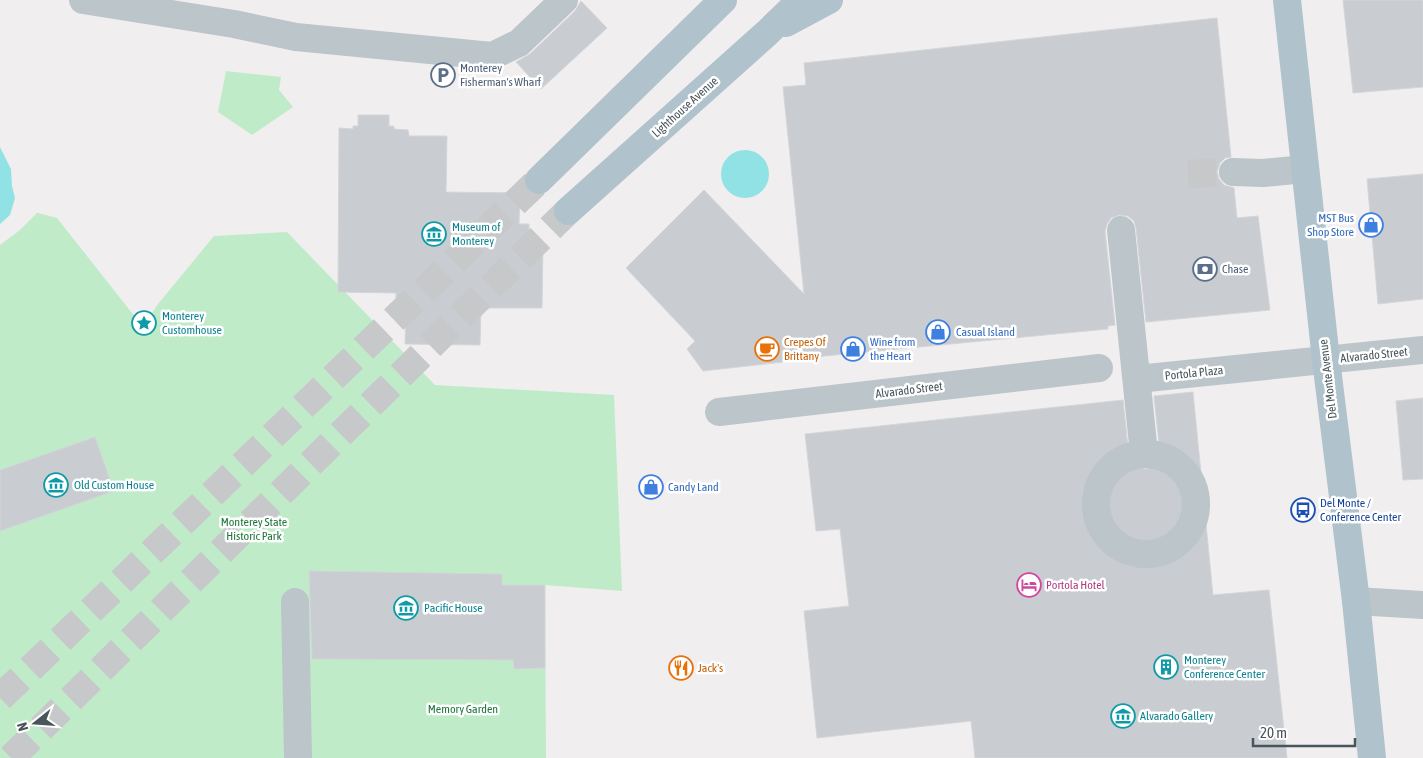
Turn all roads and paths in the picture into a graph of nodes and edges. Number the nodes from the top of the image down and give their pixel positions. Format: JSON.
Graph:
{"nodes":[{"id":1,"x":83,"y":0,"type":"edge"},
{"id":2,"x":564,"y":0,"type":"edge"},
{"id":3,"x":723,"y":0,"type":"edge"},
{"id":4,"x":800,"y":0,"type":"edge"},
{"id":5,"x":828,"y":0,"type":"edge"},
{"id":6,"x":1287,"y":0,"type":"edge"},
{"id":7,"x":767,"y":33,"type":"junction"},
{"id":8,"x":1305,"y":169,"type":"junction"},
{"id":9,"x":1233,"y":172,"type":"tunnel mouth"},
{"id":10,"x":539,"y":180,"type":"tunnel mouth"},
{"id":11,"x":568,"y":211,"type":"tunnel mouth"},
{"id":12,"x":1122,"y":230,"type":"dead end"},
{"id":13,"x":1423,"y":350,"type":"edge"},
{"id":14,"x":1326,"y":360,"type":"junction"},
{"id":15,"x":1099,"y":368,"type":"dead end"},
{"id":16,"x":1137,"y":379,"type":"junction"},
{"id":17,"x":719,"y":412,"type":"dead end"},
{"id":18,"x":1144,"y":454,"type":"dead end"},
{"id":19,"x":295,"y":602,"type":"dead end"},
{"id":20,"x":1356,"y":602,"type":"junction"},
{"id":21,"x":1423,"y":605,"type":"edge"},
{"id":22,"x":298,"y":758,"type":"edge"},
{"id":23,"x":1372,"y":758,"type":"edge"}],
"edges":[{"from":1,"to":2,"type":"street"},
{"from":3,"to":10,"type":"main road"},
{"from":4,"to":7,"type":"main road","name":"Lighthouse Avenue"},
{"from":5,"to":7,"type":"main road"},
{"from":6,"to":8,"type":"main road","name":"Del Monte Avenue"},
{"from":7,"to":11,"type":"main road","name":"Lighthouse Avenue"},
{"from":8,"to":9,"type":"street"},
{"from":8,"to":14,"type":"main road","name":"Del Monte Avenue"},
{"from":12,"to":16,"type":"street"},
{"from":13,"to":14,"type":"street","name":"Alvarado Street"},
{"from":14,"to":16,"type":"street","name":"Portola Plaza"},
{"from":14,"to":20,"type":"main road","name":"Del Monte Avenue"},
{"from":15,"to":17,"type":"street","name":"Alvarado Street"},
{"from":16,"to":18,"type":"street"},
{"from":19,"to":22,"type":"street"},
{"from":20,"to":21,"type":"street"},
{"from":20,"to":23,"type":"main road","name":"Del Monte Avenue"}]}
